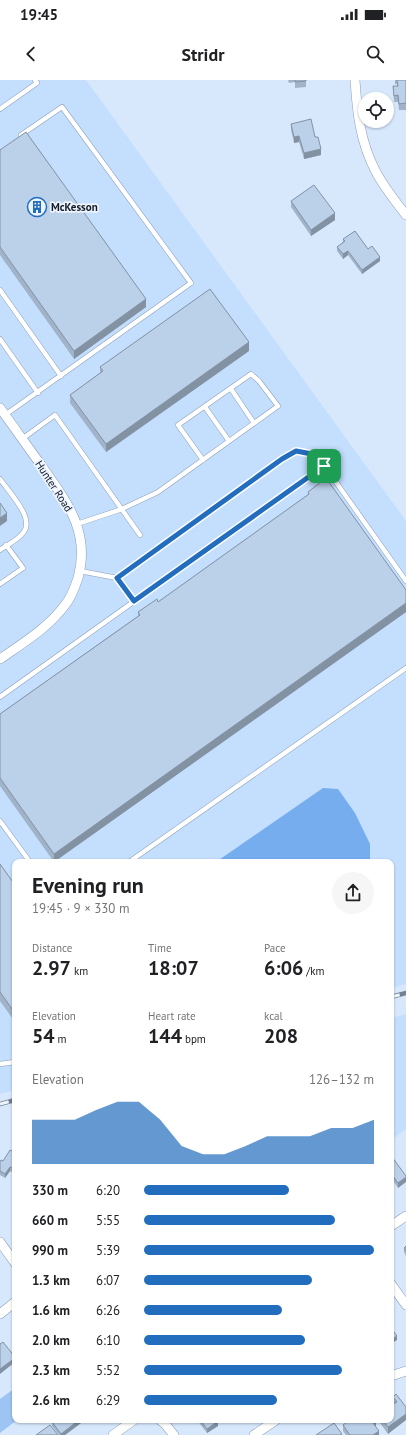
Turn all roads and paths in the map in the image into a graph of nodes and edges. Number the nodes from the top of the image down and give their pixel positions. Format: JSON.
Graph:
{"nodes":[{"id":1,"x":35,"y":80,"type":"edge"},
{"id":2,"x":355,"y":80,"type":"edge"},
{"id":3,"x":0,"y":110,"type":"edge"},
{"id":4,"x":18,"y":137,"type":"edge"},
{"id":5,"x":406,"y":216,"type":"edge"},
{"id":6,"x":0,"y":290,"type":"edge"},
{"id":7,"x":0,"y":339,"type":"edge"},
{"id":8,"x":62,"y":376,"type":"junction"},
{"id":9,"x":230,"y":388,"type":"junction"},
{"id":10,"x":38,"y":393,"type":"junction"},
{"id":11,"x":205,"y":407,"type":"junction"},
{"id":12,"x":3,"y":412,"type":"edge"},
{"id":13,"x":254,"y":423,"type":"junction"},
{"id":14,"x":22,"y":439,"type":"junction"},
{"id":15,"x":229,"y":441,"type":"junction"},
{"id":16,"x":203,"y":460,"type":"junction"},
{"id":17,"x":324,"y":466,"type":"junction"},
{"id":18,"x":0,"y":479,"type":"edge"},
{"id":19,"x":122,"y":509,"type":"junction"},
{"id":20,"x":77,"y":524,"type":"junction"},
{"id":21,"x":140,"y":535,"type":"dead end"},
{"id":22,"x":6,"y":545,"type":"junction"},
{"id":23,"x":0,"y":550,"type":"edge"},
{"id":24,"x":80,"y":571,"type":"junction"},
{"id":25,"x":117,"y":578,"type":"junction"},
{"id":26,"x":406,"y":581,"type":"edge"},
{"id":27,"x":0,"y":584,"type":"edge"},
{"id":28,"x":134,"y":601,"type":"junction"},
{"id":29,"x":0,"y":659,"type":"edge"},
{"id":30,"x":406,"y":668,"type":"edge"},
{"id":31,"x":0,"y":697,"type":"edge"},
{"id":32,"x":0,"y":821,"type":"edge"},
{"id":33,"x":28,"y":859,"type":"edge"},
{"id":34,"x":133,"y":859,"type":"edge"},
{"id":35,"x":12,"y":1062,"type":"edge"},
{"id":36,"x":0,"y":1064,"type":"edge"},
{"id":37,"x":406,"y":1216,"type":"edge"},
{"id":38,"x":394,"y":1224,"type":"edge"},
{"id":39,"x":0,"y":1242,"type":"edge"},
{"id":40,"x":12,"y":1259,"type":"edge"},
{"id":41,"x":394,"y":1288,"type":"edge"},
{"id":42,"x":12,"y":1304,"type":"edge"},
{"id":43,"x":406,"y":1305,"type":"edge"},
{"id":44,"x":0,"y":1314,"type":"edge"},
{"id":45,"x":406,"y":1371,"type":"edge"},
{"id":46,"x":394,"y":1375,"type":"edge"},
{"id":47,"x":130,"y":1423,"type":"edge"},
{"id":48,"x":163,"y":1423,"type":"edge"},
{"id":49,"x":272,"y":1423,"type":"edge"},
{"id":50,"x":113,"y":1435,"type":"edge"},
{"id":51,"x":174,"y":1435,"type":"edge"},
{"id":52,"x":254,"y":1435,"type":"edge"}],
"edges":[{"from":1,"to":3,"type":"lane"},
{"from":2,"to":5,"type":"street"},
{"from":4,"to":8,"type":"lane"},
{"from":6,"to":8,"type":"lane"},
{"from":7,"to":10,"type":"lane"},
{"from":8,"to":10,"type":"lane"},
{"from":9,"to":11,"type":"lane"},
{"from":9,"to":13,"type":"lane"},
{"from":9,"to":13,"type":"lane"},
{"from":10,"to":12,"type":"lane"},
{"from":11,"to":15,"type":"lane"},
{"from":11,"to":16,"type":"lane"},
{"from":12,"to":14,"type":"street","name":"Hunter Road"},
{"from":13,"to":15,"type":"lane"},
{"from":14,"to":19,"type":"lane"},
{"from":14,"to":20,"type":"street","name":"Hunter Road"},
{"from":15,"to":16,"type":"lane"},
{"from":16,"to":19,"type":"lane"},
{"from":17,"to":25,"type":"lane"},
{"from":17,"to":26,"type":"lane"},
{"from":17,"to":28,"type":"lane"},
{"from":18,"to":22,"type":"lane"},
{"from":19,"to":20,"type":"lane"},
{"from":19,"to":21,"type":"lane"},
{"from":20,"to":24,"type":"street","name":"Hunter Road"},
{"from":22,"to":23,"type":"lane"},
{"from":22,"to":27,"type":"lane"},
{"from":24,"to":25,"type":"lane"},
{"from":24,"to":29,"type":"street","name":"Hunter Road"},
{"from":25,"to":28,"type":"lane"},
{"from":28,"to":31,"type":"lane"},
{"from":30,"to":34,"type":"lane"},
{"from":32,"to":33,"type":"lane"},
{"from":35,"to":36,"type":"lane"},
{"from":37,"to":38,"type":"street"},
{"from":39,"to":40,"type":"street"},
{"from":41,"to":43,"type":"street"},
{"from":42,"to":44,"type":"street"},
{"from":45,"to":46,"type":"street"},
{"from":47,"to":50,"type":"street"},
{"from":48,"to":51,"type":"street"},
{"from":49,"to":52,"type":"street"}]}
